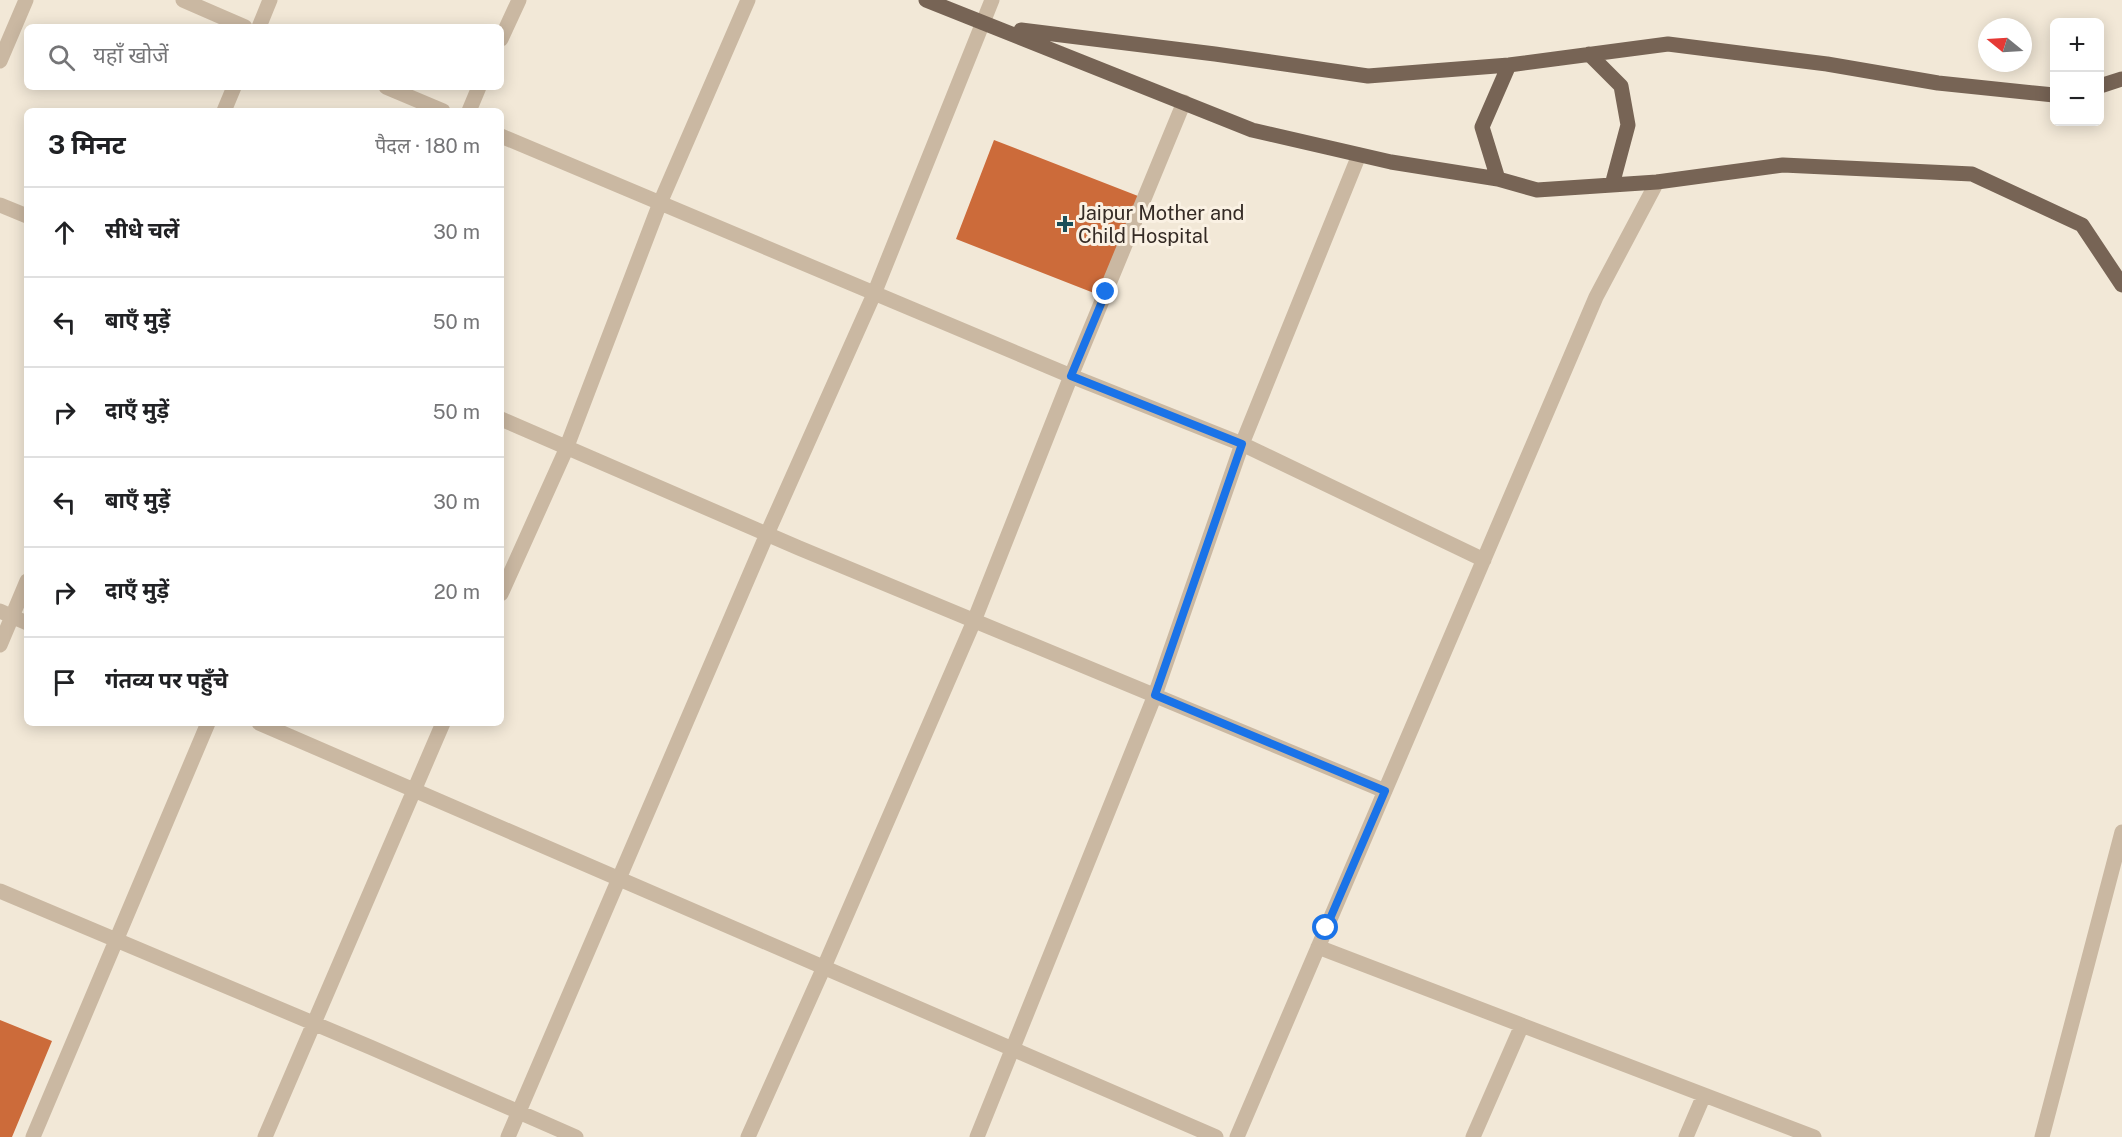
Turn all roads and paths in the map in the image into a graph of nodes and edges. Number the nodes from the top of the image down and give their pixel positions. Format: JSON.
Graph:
{"nodes":[{"id":1,"x":26,"y":0,"type":"edge"},
{"id":2,"x":183,"y":0,"type":"edge"},
{"id":3,"x":270,"y":0,"type":"edge"},
{"id":4,"x":519,"y":0,"type":"edge"},
{"id":5,"x":748,"y":0,"type":"edge"},
{"id":6,"x":926,"y":0,"type":"edge"},
{"id":7,"x":992,"y":0,"type":"edge"},
{"id":8,"x":984,"y":22,"type":"junction"},
{"id":9,"x":238,"y":24,"type":"edge"},
{"id":10,"x":260,"y":24,"type":"edge"},
{"id":11,"x":1000,"y":28,"type":"junction"},
{"id":12,"x":504,"y":32,"type":"edge"},
{"id":13,"x":1589,"y":54,"type":"junction"},
{"id":14,"x":0,"y":61,"type":"edge"},
{"id":15,"x":1509,"y":65,"type":"junction"},
{"id":16,"x":2122,"y":79,"type":"edge"},
{"id":17,"x":2104,"y":85,"type":"edge"},
{"id":18,"x":233,"y":90,"type":"edge"},
{"id":19,"x":393,"y":90,"type":"edge"},
{"id":20,"x":478,"y":90,"type":"edge"},
{"id":21,"x":2050,"y":94,"type":"edge"},
{"id":22,"x":1184,"y":102,"type":"junction"},
{"id":23,"x":225,"y":108,"type":"edge"},
{"id":24,"x":435,"y":108,"type":"edge"},
{"id":25,"x":470,"y":108,"type":"edge"},
{"id":26,"x":504,"y":137,"type":"edge"},
{"id":27,"x":1359,"y":155,"type":"junction"},
{"id":28,"x":1498,"y":179,"type":"junction"},
{"id":29,"x":1658,"y":182,"type":"junction"},
{"id":30,"x":1612,"y":185,"type":"junction"},
{"id":31,"x":660,"y":203,"type":"junction"},
{"id":32,"x":0,"y":204,"type":"edge"},
{"id":33,"x":24,"y":215,"type":"edge"},
{"id":34,"x":2122,"y":285,"type":"edge"},
{"id":35,"x":874,"y":294,"type":"junction"},
{"id":36,"x":1071,"y":376,"type":"junction"},
{"id":37,"x":504,"y":419,"type":"edge"},
{"id":38,"x":1242,"y":444,"type":"junction"},
{"id":39,"x":567,"y":447,"type":"junction"},
{"id":40,"x":767,"y":534,"type":"junction"},
{"id":41,"x":1484,"y":560,"type":"junction"},
{"id":42,"x":24,"y":586,"type":"edge"},
{"id":43,"x":504,"y":587,"type":"edge"},
{"id":44,"x":6,"y":614,"type":"edge"},
{"id":45,"x":974,"y":621,"type":"junction"},
{"id":46,"x":24,"y":622,"type":"edge"},
{"id":47,"x":0,"y":645,"type":"edge"},
{"id":48,"x":1155,"y":695,"type":"junction"},
{"id":49,"x":207,"y":726,"type":"edge"},
{"id":50,"x":266,"y":726,"type":"edge"},
{"id":51,"x":442,"y":726,"type":"edge"},
{"id":52,"x":413,"y":789,"type":"junction"},
{"id":53,"x":1385,"y":791,"type":"junction"},
{"id":54,"x":2122,"y":832,"type":"edge"},
{"id":55,"x":618,"y":878,"type":"junction"},
{"id":56,"x":0,"y":891,"type":"edge"},
{"id":57,"x":117,"y":940,"type":"junction"},
{"id":58,"x":1318,"y":947,"type":"junction"},
{"id":59,"x":824,"y":967,"type":"junction"},
{"id":60,"x":314,"y":1023,"type":"junction"},
{"id":61,"x":1522,"y":1025,"type":"junction"},
{"id":62,"x":1012,"y":1049,"type":"junction"},
{"id":63,"x":1704,"y":1095,"type":"junction"},
{"id":64,"x":519,"y":1112,"type":"junction"},
{"id":65,"x":33,"y":1137,"type":"edge"},
{"id":66,"x":265,"y":1137,"type":"edge"},
{"id":67,"x":508,"y":1137,"type":"edge"},
{"id":68,"x":576,"y":1137,"type":"edge"},
{"id":69,"x":748,"y":1137,"type":"edge"},
{"id":70,"x":977,"y":1137,"type":"edge"},
{"id":71,"x":1216,"y":1137,"type":"edge"},
{"id":72,"x":1237,"y":1137,"type":"edge"},
{"id":73,"x":1473,"y":1137,"type":"edge"},
{"id":74,"x":1686,"y":1137,"type":"edge"},
{"id":75,"x":1814,"y":1137,"type":"edge"},
{"id":76,"x":2042,"y":1137,"type":"edge"}],
"edges":[{"from":1,"to":14,"type":"street"},
{"from":2,"to":9,"type":"street"},
{"from":3,"to":10,"type":"street"},
{"from":4,"to":12,"type":"street"},
{"from":5,"to":31,"type":"street"},
{"from":6,"to":8,"type":"main road"},
{"from":7,"to":8,"type":"street"},
{"from":8,"to":11,"type":"main road"},
{"from":8,"to":35,"type":"street"},
{"from":11,"to":15,"type":"main road"},
{"from":11,"to":22,"type":"main road"},
{"from":13,"to":15,"type":"main road"},
{"from":13,"to":21,"type":"main road"},
{"from":13,"to":30,"type":"main road"},
{"from":15,"to":28,"type":"main road"},
{"from":16,"to":17,"type":"main road"},
{"from":18,"to":23,"type":"street"},
{"from":19,"to":24,"type":"street"},
{"from":20,"to":25,"type":"street"},
{"from":22,"to":27,"type":"main road"},
{"from":22,"to":36,"type":"street"},
{"from":26,"to":31,"type":"street"},
{"from":27,"to":28,"type":"main road"},
{"from":27,"to":38,"type":"street"},
{"from":28,"to":30,"type":"main road"},
{"from":29,"to":30,"type":"main road"},
{"from":29,"to":34,"type":"main road"},
{"from":29,"to":41,"type":"street"},
{"from":31,"to":35,"type":"street"},
{"from":31,"to":39,"type":"street"},
{"from":32,"to":33,"type":"street"},
{"from":35,"to":36,"type":"street"},
{"from":35,"to":40,"type":"street"},
{"from":36,"to":38,"type":"street"},
{"from":36,"to":45,"type":"street"},
{"from":37,"to":39,"type":"street"},
{"from":38,"to":41,"type":"street"},
{"from":38,"to":48,"type":"street"},
{"from":39,"to":40,"type":"street"},
{"from":39,"to":43,"type":"street"},
{"from":40,"to":45,"type":"street"},
{"from":40,"to":55,"type":"street"},
{"from":41,"to":53,"type":"street"},
{"from":42,"to":44,"type":"street"},
{"from":44,"to":46,"type":"street"},
{"from":44,"to":47,"type":"street"},
{"from":45,"to":48,"type":"street"},
{"from":45,"to":59,"type":"street"},
{"from":48,"to":53,"type":"street"},
{"from":48,"to":62,"type":"street"},
{"from":49,"to":57,"type":"street"},
{"from":50,"to":52,"type":"street"},
{"from":51,"to":52,"type":"street"},
{"from":52,"to":55,"type":"street"},
{"from":52,"to":60,"type":"street"},
{"from":53,"to":58,"type":"street"},
{"from":54,"to":76,"type":"street"},
{"from":55,"to":59,"type":"street"},
{"from":55,"to":64,"type":"street"},
{"from":56,"to":57,"type":"street"},
{"from":57,"to":60,"type":"street"},
{"from":57,"to":65,"type":"street"},
{"from":58,"to":61,"type":"street"},
{"from":58,"to":72,"type":"street"},
{"from":59,"to":62,"type":"street"},
{"from":59,"to":69,"type":"street"},
{"from":60,"to":64,"type":"street"},
{"from":60,"to":66,"type":"street"},
{"from":61,"to":63,"type":"street"},
{"from":61,"to":73,"type":"street"},
{"from":62,"to":70,"type":"street"},
{"from":62,"to":71,"type":"street"},
{"from":63,"to":74,"type":"street"},
{"from":63,"to":75,"type":"street"},
{"from":64,"to":67,"type":"street"},
{"from":64,"to":68,"type":"street"}]}
